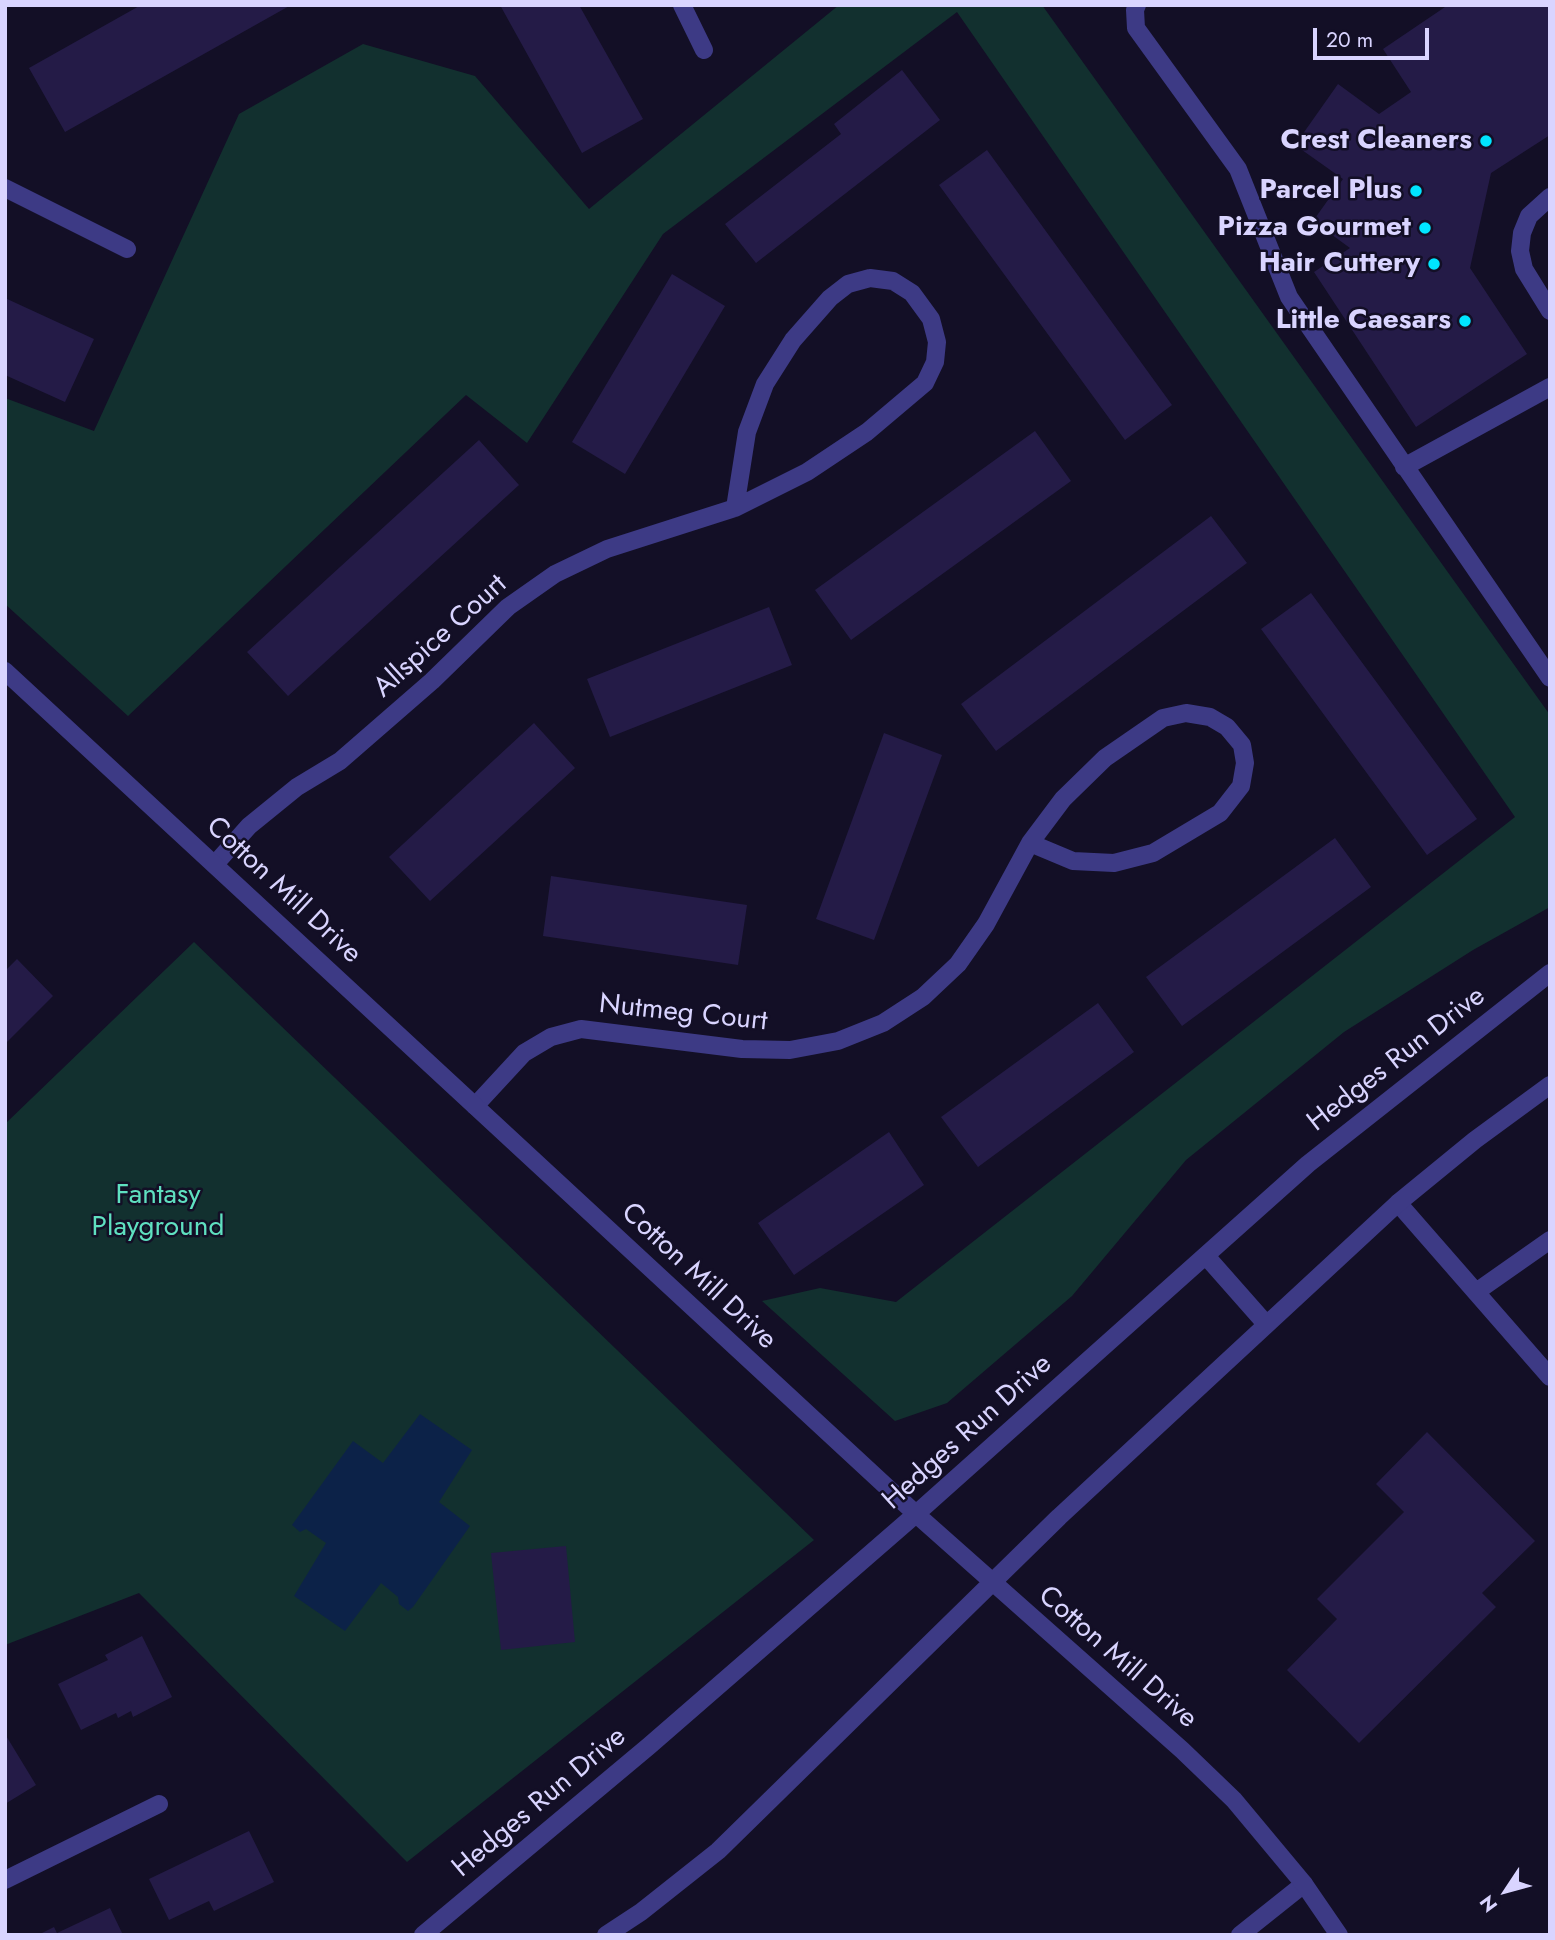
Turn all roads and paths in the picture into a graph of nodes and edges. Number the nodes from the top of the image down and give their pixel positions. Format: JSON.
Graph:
{"nodes":[{"id":1,"x":682,"y":5,"type":"edge"},
{"id":2,"x":1137,"y":5,"type":"edge"},
{"id":3,"x":704,"y":50,"type":"dead end"},
{"id":4,"x":5,"y":188,"type":"edge"},
{"id":5,"x":1550,"y":197,"type":"edge"},
{"id":6,"x":127,"y":249,"type":"dead end"},
{"id":7,"x":1550,"y":311,"type":"edge"},
{"id":8,"x":1550,"y":387,"type":"edge"},
{"id":9,"x":1404,"y":467,"type":"junction"},
{"id":10,"x":735,"y":508,"type":"junction"},
{"id":11,"x":5,"y":671,"type":"edge"},
{"id":12,"x":1550,"y":678,"type":"edge"},
{"id":13,"x":1030,"y":843,"type":"junction"},
{"id":14,"x":216,"y":863,"type":"junction"},
{"id":15,"x":1550,"y":973,"type":"edge"},
{"id":16,"x":1550,"y":1086,"type":"edge"},
{"id":17,"x":475,"y":1105,"type":"junction"},
{"id":18,"x":1398,"y":1203,"type":"junction"},
{"id":19,"x":1550,"y":1240,"type":"edge"},
{"id":20,"x":1206,"y":1256,"type":"junction"},
{"id":21,"x":1475,"y":1292,"type":"junction"},
{"id":22,"x":1266,"y":1324,"type":"junction"},
{"id":23,"x":1550,"y":1377,"type":"edge"},
{"id":24,"x":916,"y":1514,"type":"junction"},
{"id":25,"x":992,"y":1583,"type":"junction"},
{"id":26,"x":159,"y":1804,"type":"dead end"},
{"id":27,"x":5,"y":1880,"type":"edge"},
{"id":28,"x":1304,"y":1884,"type":"junction"},
{"id":29,"x":424,"y":1935,"type":"edge"},
{"id":30,"x":606,"y":1935,"type":"edge"},
{"id":31,"x":1240,"y":1935,"type":"edge"},
{"id":32,"x":1339,"y":1935,"type":"edge"}],
"edges":[{"from":1,"to":3,"type":"street"},
{"from":2,"to":9,"type":"street"},
{"from":4,"to":6,"type":"street"},
{"from":5,"to":7,"type":"street"},
{"from":8,"to":9,"type":"street"},
{"from":9,"to":12,"type":"street"},
{"from":10,"to":10,"type":"street","name":"Allspice Court"},
{"from":10,"to":14,"type":"street","name":"Allspice Court"},
{"from":11,"to":14,"type":"street","name":"Cotton Mill Drive"},
{"from":13,"to":13,"type":"street","name":"Nutmeg Court"},
{"from":13,"to":17,"type":"street","name":"Nutmeg Court"},
{"from":14,"to":17,"type":"street","name":"Cotton Mill Drive"},
{"from":15,"to":20,"type":"street","name":"Hedges Run Drive"},
{"from":16,"to":18,"type":"street"},
{"from":17,"to":24,"type":"street","name":"Cotton Mill Drive"},
{"from":18,"to":21,"type":"street"},
{"from":18,"to":22,"type":"street"},
{"from":19,"to":21,"type":"street"},
{"from":20,"to":22,"type":"street"},
{"from":20,"to":24,"type":"street","name":"Hedges Run Drive"},
{"from":21,"to":23,"type":"street"},
{"from":22,"to":25,"type":"street"},
{"from":24,"to":25,"type":"street","name":"Cotton Mill Drive"},
{"from":24,"to":29,"type":"street","name":"Hedges Run Drive"},
{"from":25,"to":28,"type":"street","name":"Cotton Mill Drive"},
{"from":25,"to":30,"type":"street"},
{"from":26,"to":27,"type":"street"},
{"from":28,"to":31,"type":"street"},
{"from":28,"to":32,"type":"street","name":"Cotton Mill Drive"}]}
